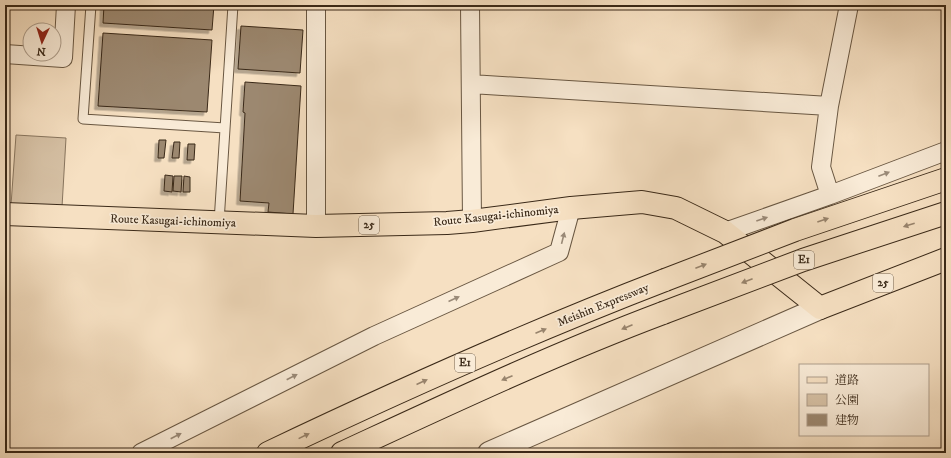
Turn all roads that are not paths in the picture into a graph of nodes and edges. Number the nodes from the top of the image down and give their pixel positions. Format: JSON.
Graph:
{"nodes":[{"id":1,"x":66,"y":5,"type":"edge"},
{"id":2,"x":91,"y":5,"type":"edge"},
{"id":3,"x":233,"y":5,"type":"edge"},
{"id":4,"x":316,"y":5,"type":"edge"},
{"id":5,"x":470,"y":5,"type":"edge"},
{"id":6,"x":849,"y":5,"type":"edge"},
{"id":7,"x":5,"y":54,"type":"edge"},
{"id":8,"x":471,"y":84,"type":"junction"},
{"id":9,"x":829,"y":106,"type":"junction"},
{"id":10,"x":225,"y":128,"type":"junction"},
{"id":11,"x":946,"y":151,"type":"edge"},
{"id":12,"x":946,"y":179,"type":"edge"},
{"id":13,"x":830,"y":195,"type":"junction"},
{"id":14,"x":571,"y":208,"type":"junction"},
{"id":15,"x":946,"y":213,"type":"edge"},
{"id":16,"x":5,"y":214,"type":"edge"},
{"id":17,"x":472,"y":221,"type":"junction"},
{"id":18,"x":219,"y":222,"type":"junction"},
{"id":19,"x":316,"y":226,"type":"junction"},
{"id":20,"x":725,"y":232,"type":"junction"},
{"id":21,"x":946,"y":258,"type":"edge"},
{"id":22,"x":820,"y":308,"type":"junction"},
{"id":23,"x":462,"y":397,"type":"junction"},
{"id":24,"x":141,"y":453,"type":"edge"},
{"id":25,"x":268,"y":453,"type":"edge"},
{"id":26,"x":342,"y":453,"type":"edge"},
{"id":27,"x":376,"y":453,"type":"edge"},
{"id":28,"x":489,"y":453,"type":"edge"}],
"edges":[{"from":1,"to":7,"type":"street"},
{"from":2,"to":10,"type":"lane"},
{"from":3,"to":10,"type":"lane"},
{"from":4,"to":19,"type":"street"},
{"from":5,"to":8,"type":"street"},
{"from":6,"to":9,"type":"street"},
{"from":8,"to":9,"type":"street"},
{"from":8,"to":17,"type":"street"},
{"from":9,"to":13,"type":"street"},
{"from":10,"to":18,"type":"lane"},
{"from":13,"to":11,"type":"street","one_way":true},
{"from":25,"to":12,"type":"main road","name":"Meishin Expressway","number":"E1","one_way":true,"bridge":true},
{"from":20,"to":13,"type":"street","one_way":true},
{"from":14,"to":17,"type":"main road","name":"Route Kasugai-ichinomiya","number":"25"},
{"from":14,"to":20,"type":"main road","name":"Route Kasugai-ichinomiya","number":"25"},
{"from":24,"to":14,"type":"street","one_way":true},
{"from":15,"to":23,"type":"main road","number":"E1","one_way":true,"bridge":true},
{"from":16,"to":18,"type":"main road","name":"Route Kasugai-ichinomiya","number":"25"},
{"from":17,"to":19,"type":"main road","name":"Route Kasugai-ichinomiya","number":"25"},
{"from":18,"to":19,"type":"main road","name":"Route Kasugai-ichinomiya","number":"25"},
{"from":20,"to":22,"type":"main road","name":"Route Kasugai-ichinomiya","number":"25"},
{"from":21,"to":22,"type":"main road","number":"25"},
{"from":22,"to":28,"type":"street"},
{"from":23,"to":26,"type":"main road","number":"E1"},
{"from":23,"to":27,"type":"main road"}]}
